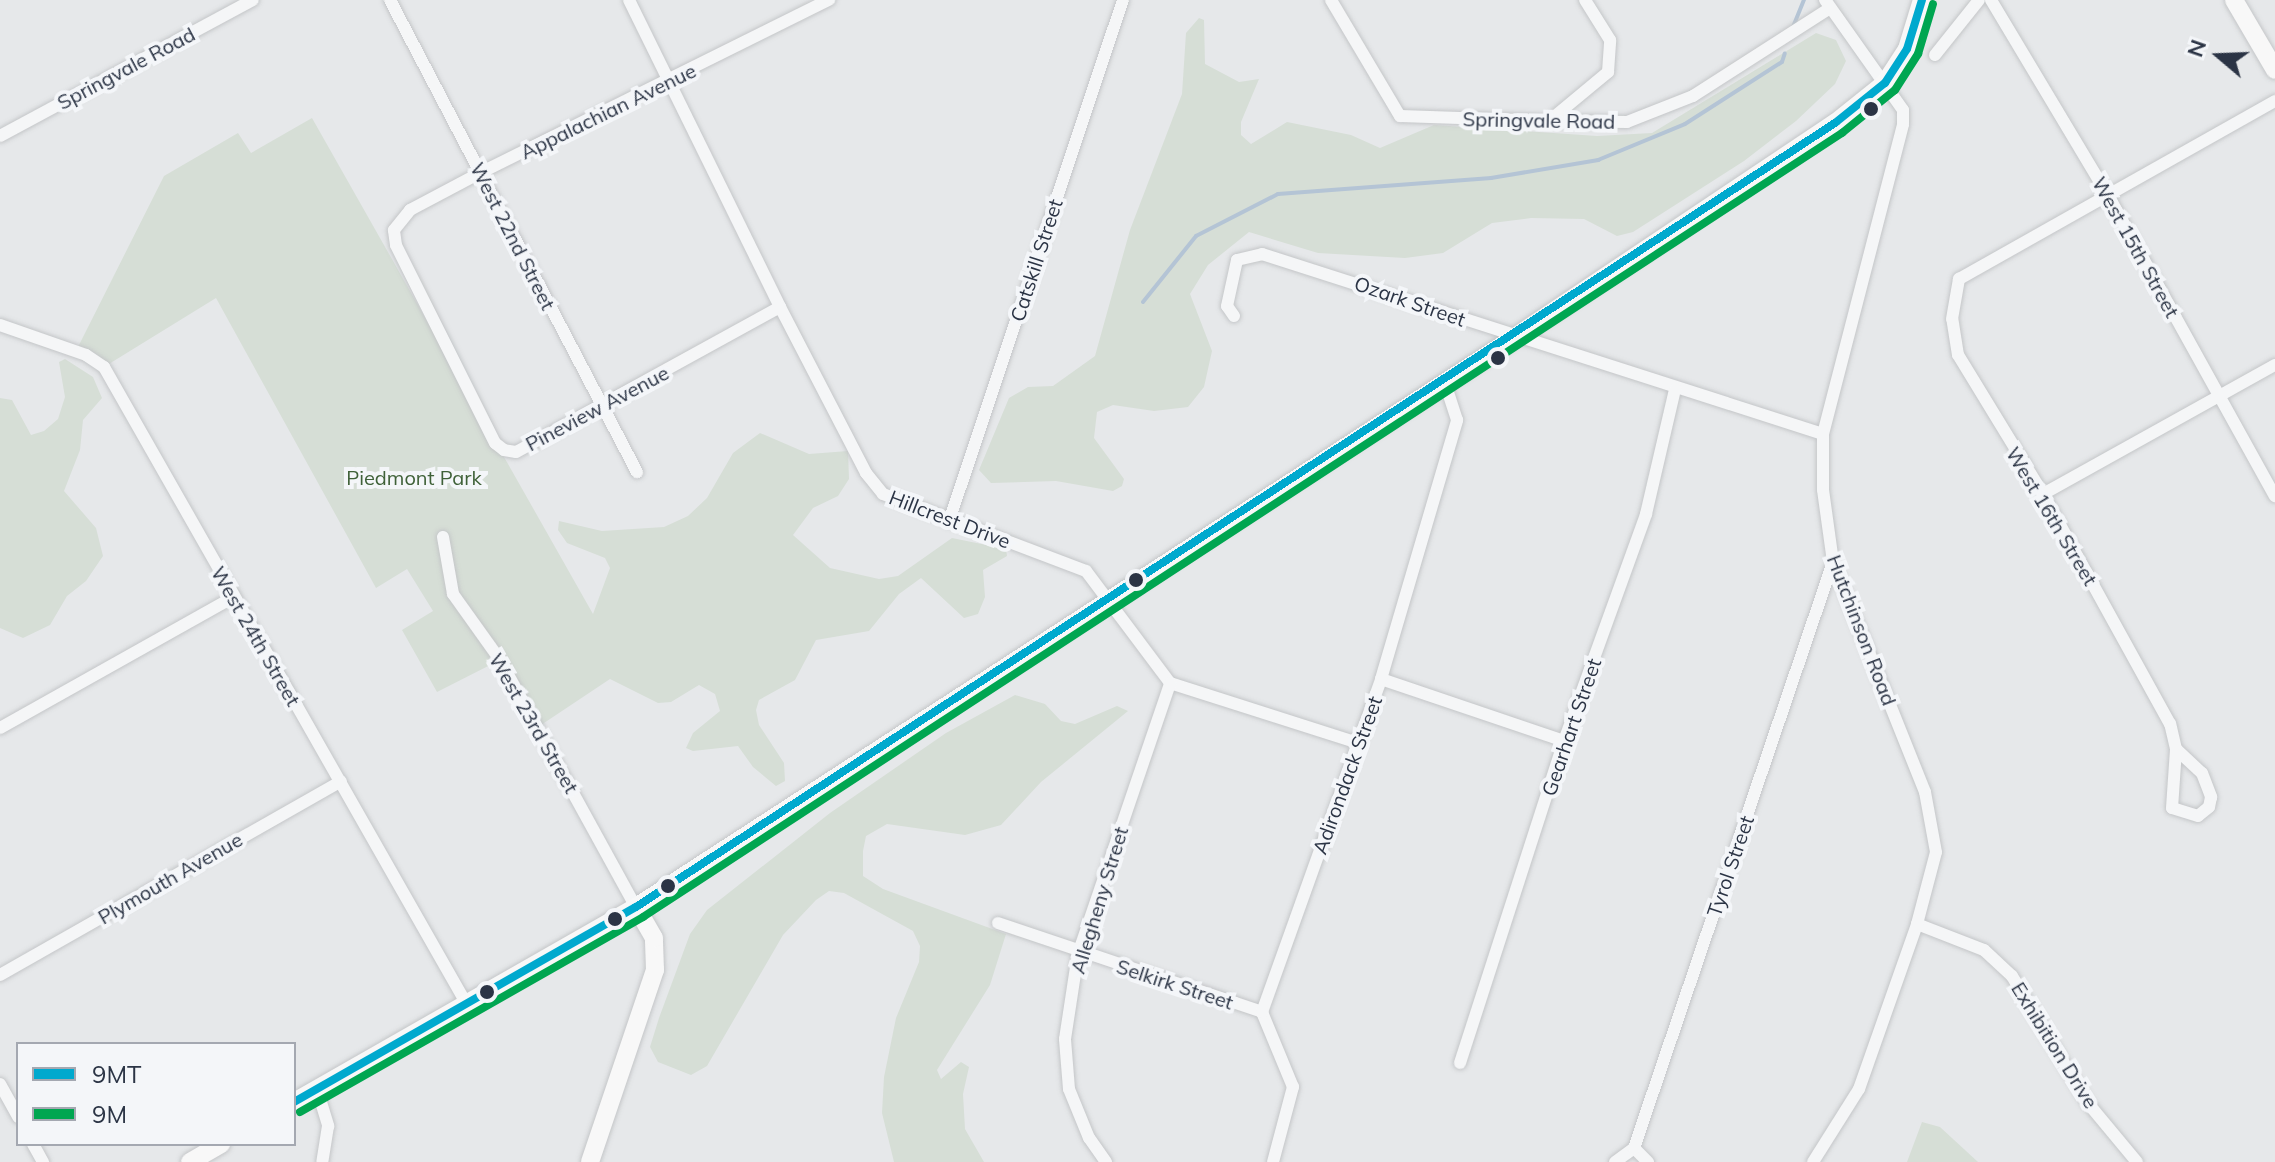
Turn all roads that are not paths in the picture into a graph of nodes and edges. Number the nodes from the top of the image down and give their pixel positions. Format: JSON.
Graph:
{"nodes":[{"id":1,"x":253,"y":0,"type":"edge"},
{"id":2,"x":390,"y":0,"type":"edge"},
{"id":3,"x":629,"y":0,"type":"edge"},
{"id":4,"x":829,"y":0,"type":"edge"},
{"id":5,"x":1123,"y":0,"type":"edge"},
{"id":6,"x":1331,"y":0,"type":"edge"},
{"id":7,"x":1585,"y":0,"type":"edge"},
{"id":8,"x":1922,"y":0,"type":"edge"},
{"id":9,"x":1979,"y":0,"type":"edge"},
{"id":10,"x":1991,"y":0,"type":"edge"},
{"id":11,"x":2234,"y":0,"type":"edge"},
{"id":12,"x":1828,"y":4,"type":"edge"},
{"id":13,"x":1935,"y":55,"type":"dead end"},
{"id":14,"x":2275,"y":70,"type":"edge"},
{"id":15,"x":1885,"y":83,"type":"junction"},
{"id":16,"x":667,"y":84,"type":"junction"},
{"id":17,"x":2275,"y":101,"type":"edge"},
{"id":18,"x":1549,"y":121,"type":"junction"},
{"id":19,"x":0,"y":136,"type":"edge"},
{"id":20,"x":480,"y":173,"type":"junction"},
{"id":21,"x":2109,"y":197,"type":"junction"},
{"id":22,"x":394,"y":230,"type":"joint"},
{"id":23,"x":780,"y":307,"type":"junction"},
{"id":24,"x":1234,"y":316,"type":"dead end"},
{"id":25,"x":0,"y":325,"type":"edge"},
{"id":26,"x":1515,"y":337,"type":"junction"},
{"id":27,"x":2275,"y":365,"type":"edge"},
{"id":28,"x":1445,"y":382,"type":"junction"},
{"id":29,"x":1675,"y":389,"type":"junction"},
{"id":30,"x":2219,"y":396,"type":"junction"},
{"id":31,"x":601,"y":407,"type":"junction"},
{"id":32,"x":1823,"y":434,"type":"junction"},
{"id":33,"x":637,"y":472,"type":"dead end"},
{"id":34,"x":2043,"y":494,"type":"junction"},
{"id":35,"x":2275,"y":496,"type":"edge"},
{"id":36,"x":949,"y":521,"type":"junction"},
{"id":37,"x":443,"y":537,"type":"dead end"},
{"id":38,"x":1833,"y":562,"type":"junction"},
{"id":39,"x":233,"y":597,"type":"junction"},
{"id":40,"x":1108,"y":599,"type":"junction"},
{"id":41,"x":1381,"y":679,"type":"junction"},
{"id":42,"x":1170,"y":683,"type":"junction"},
{"id":43,"x":0,"y":728,"type":"edge"},
{"id":44,"x":1564,"y":741,"type":"junction"},
{"id":45,"x":1358,"y":743,"type":"junction"},
{"id":46,"x":2176,"y":749,"type":"junction"},
{"id":47,"x":341,"y":781,"type":"junction"},
{"id":48,"x":636,"y":907,"type":"junction"},
{"id":49,"x":998,"y":923,"type":"dead end"},
{"id":50,"x":1917,"y":924,"type":"junction"},
{"id":51,"x":1078,"y":954,"type":"junction"},
{"id":52,"x":0,"y":975,"type":"edge"},
{"id":53,"x":466,"y":1003,"type":"junction"},
{"id":54,"x":1262,"y":1012,"type":"junction"},
{"id":55,"x":1460,"y":1063,"type":"dead end"},
{"id":56,"x":0,"y":1084,"type":"edge"},
{"id":57,"x":317,"y":1089,"type":"junction"},
{"id":58,"x":296,"y":1101,"type":"edge"},
{"id":59,"x":16,"y":1113,"type":"edge"},
{"id":60,"x":218,"y":1146,"type":"edge"},
{"id":61,"x":1634,"y":1148,"type":"junction"},
{"id":62,"x":190,"y":1162,"type":"edge"},
{"id":63,"x":322,"y":1162,"type":"edge"},
{"id":64,"x":590,"y":1162,"type":"edge"},
{"id":65,"x":1106,"y":1162,"type":"edge"},
{"id":66,"x":1273,"y":1162,"type":"edge"},
{"id":67,"x":1615,"y":1162,"type":"edge"},
{"id":68,"x":1648,"y":1162,"type":"edge"},
{"id":69,"x":1813,"y":1162,"type":"edge"},
{"id":70,"x":2137,"y":1162,"type":"edge"}],
"edges":[{"from":1,"to":19,"type":"street","name":"Springvale Road"},
{"from":2,"to":20,"type":"street","name":"West 22nd Street"},
{"from":3,"to":16,"type":"street","name":"Hillcrest Drive"},
{"from":4,"to":16,"type":"street","name":"Appalachian Avenue"},
{"from":5,"to":36,"type":"street","name":"Catskill Street"},
{"from":6,"to":18,"type":"street","name":"Springvale Road"},
{"from":7,"to":18,"type":"street"},
{"from":8,"to":15,"type":"main road"},
{"from":9,"to":13,"type":"street"},
{"from":10,"to":21,"type":"street","name":"West 15th Street"},
{"from":11,"to":14,"type":"main road"},
{"from":12,"to":15,"type":"street","name":"Hutchinson Road"},
{"from":12,"to":18,"type":"street","name":"Springvale Road"},
{"from":15,"to":26,"type":"main road"},
{"from":15,"to":32,"type":"street","name":"Hutchinson Road"},
{"from":16,"to":20,"type":"street","name":"Appalachian Avenue"},
{"from":16,"to":23,"type":"street","name":"Hillcrest Drive"},
{"from":17,"to":21,"type":"street"},
{"from":20,"to":22,"type":"street","name":"Appalachian Avenue"},
{"from":20,"to":31,"type":"street","name":"West 22nd Street"},
{"from":21,"to":30,"type":"street","name":"West 15th Street"},
{"from":21,"to":34,"type":"street","name":"West 16th Street"},
{"from":22,"to":31,"type":"street","name":"Pineview Avenue"},
{"from":23,"to":31,"type":"street","name":"Pineview Avenue"},
{"from":23,"to":36,"type":"street","name":"Hillcrest Drive"},
{"from":24,"to":26,"type":"street","name":"Ozark Street"},
{"from":25,"to":39,"type":"street","name":"West 24th Street"},
{"from":26,"to":28,"type":"main road"},
{"from":26,"to":29,"type":"street","name":"Ozark Street"},
{"from":27,"to":30,"type":"street"},
{"from":28,"to":40,"type":"main road"},
{"from":28,"to":41,"type":"street","name":"Adirondack Street"},
{"from":29,"to":32,"type":"street","name":"Ozark Street"},
{"from":29,"to":44,"type":"street","name":"Gearhart Street"},
{"from":30,"to":34,"type":"street"},
{"from":30,"to":35,"type":"street","name":"West 15th Street"},
{"from":31,"to":33,"type":"street","name":"West 22nd Street"},
{"from":32,"to":38,"type":"street","name":"Hutchinson Road"},
{"from":34,"to":46,"type":"street","name":"West 16th Street"},
{"from":36,"to":40,"type":"street","name":"Hillcrest Drive"},
{"from":37,"to":48,"type":"street","name":"West 23rd Street"},
{"from":38,"to":50,"type":"street","name":"Hutchinson Road"},
{"from":38,"to":61,"type":"street","name":"Tyrol Street"},
{"from":39,"to":43,"type":"street"},
{"from":39,"to":47,"type":"street","name":"West 24th Street"},
{"from":40,"to":42,"type":"street","name":"Hillcrest Drive"},
{"from":40,"to":48,"type":"main road"},
{"from":41,"to":44,"type":"street"},
{"from":41,"to":45,"type":"street","name":"Adirondack Street"},
{"from":42,"to":45,"type":"street"},
{"from":42,"to":51,"type":"street","name":"Allegheny Street"},
{"from":44,"to":55,"type":"street","name":"Gearhart Street"},
{"from":45,"to":54,"type":"street","name":"Adirondack Street"},
{"from":46,"to":46,"type":"street","name":"West 16th Street"},
{"from":47,"to":52,"type":"street","name":"Plymouth Avenue"},
{"from":47,"to":53,"type":"street","name":"West 24th Street"},
{"from":48,"to":53,"type":"main road"},
{"from":48,"to":64,"type":"main road"},
{"from":49,"to":51,"type":"street","name":"Selkirk Street"},
{"from":50,"to":69,"type":"street","name":"Hutchinson Road"},
{"from":50,"to":70,"type":"street","name":"Exhibition Drive"},
{"from":51,"to":54,"type":"street","name":"Selkirk Street"},
{"from":51,"to":65,"type":"street","name":"Allegheny Street"},
{"from":53,"to":57,"type":"main road"},
{"from":54,"to":66,"type":"street"},
{"from":56,"to":59,"type":"street"},
{"from":57,"to":58,"type":"main road"},
{"from":57,"to":63,"type":"street"},
{"from":60,"to":62,"type":"main road"},
{"from":61,"to":67,"type":"street"},
{"from":61,"to":68,"type":"street"}]}
